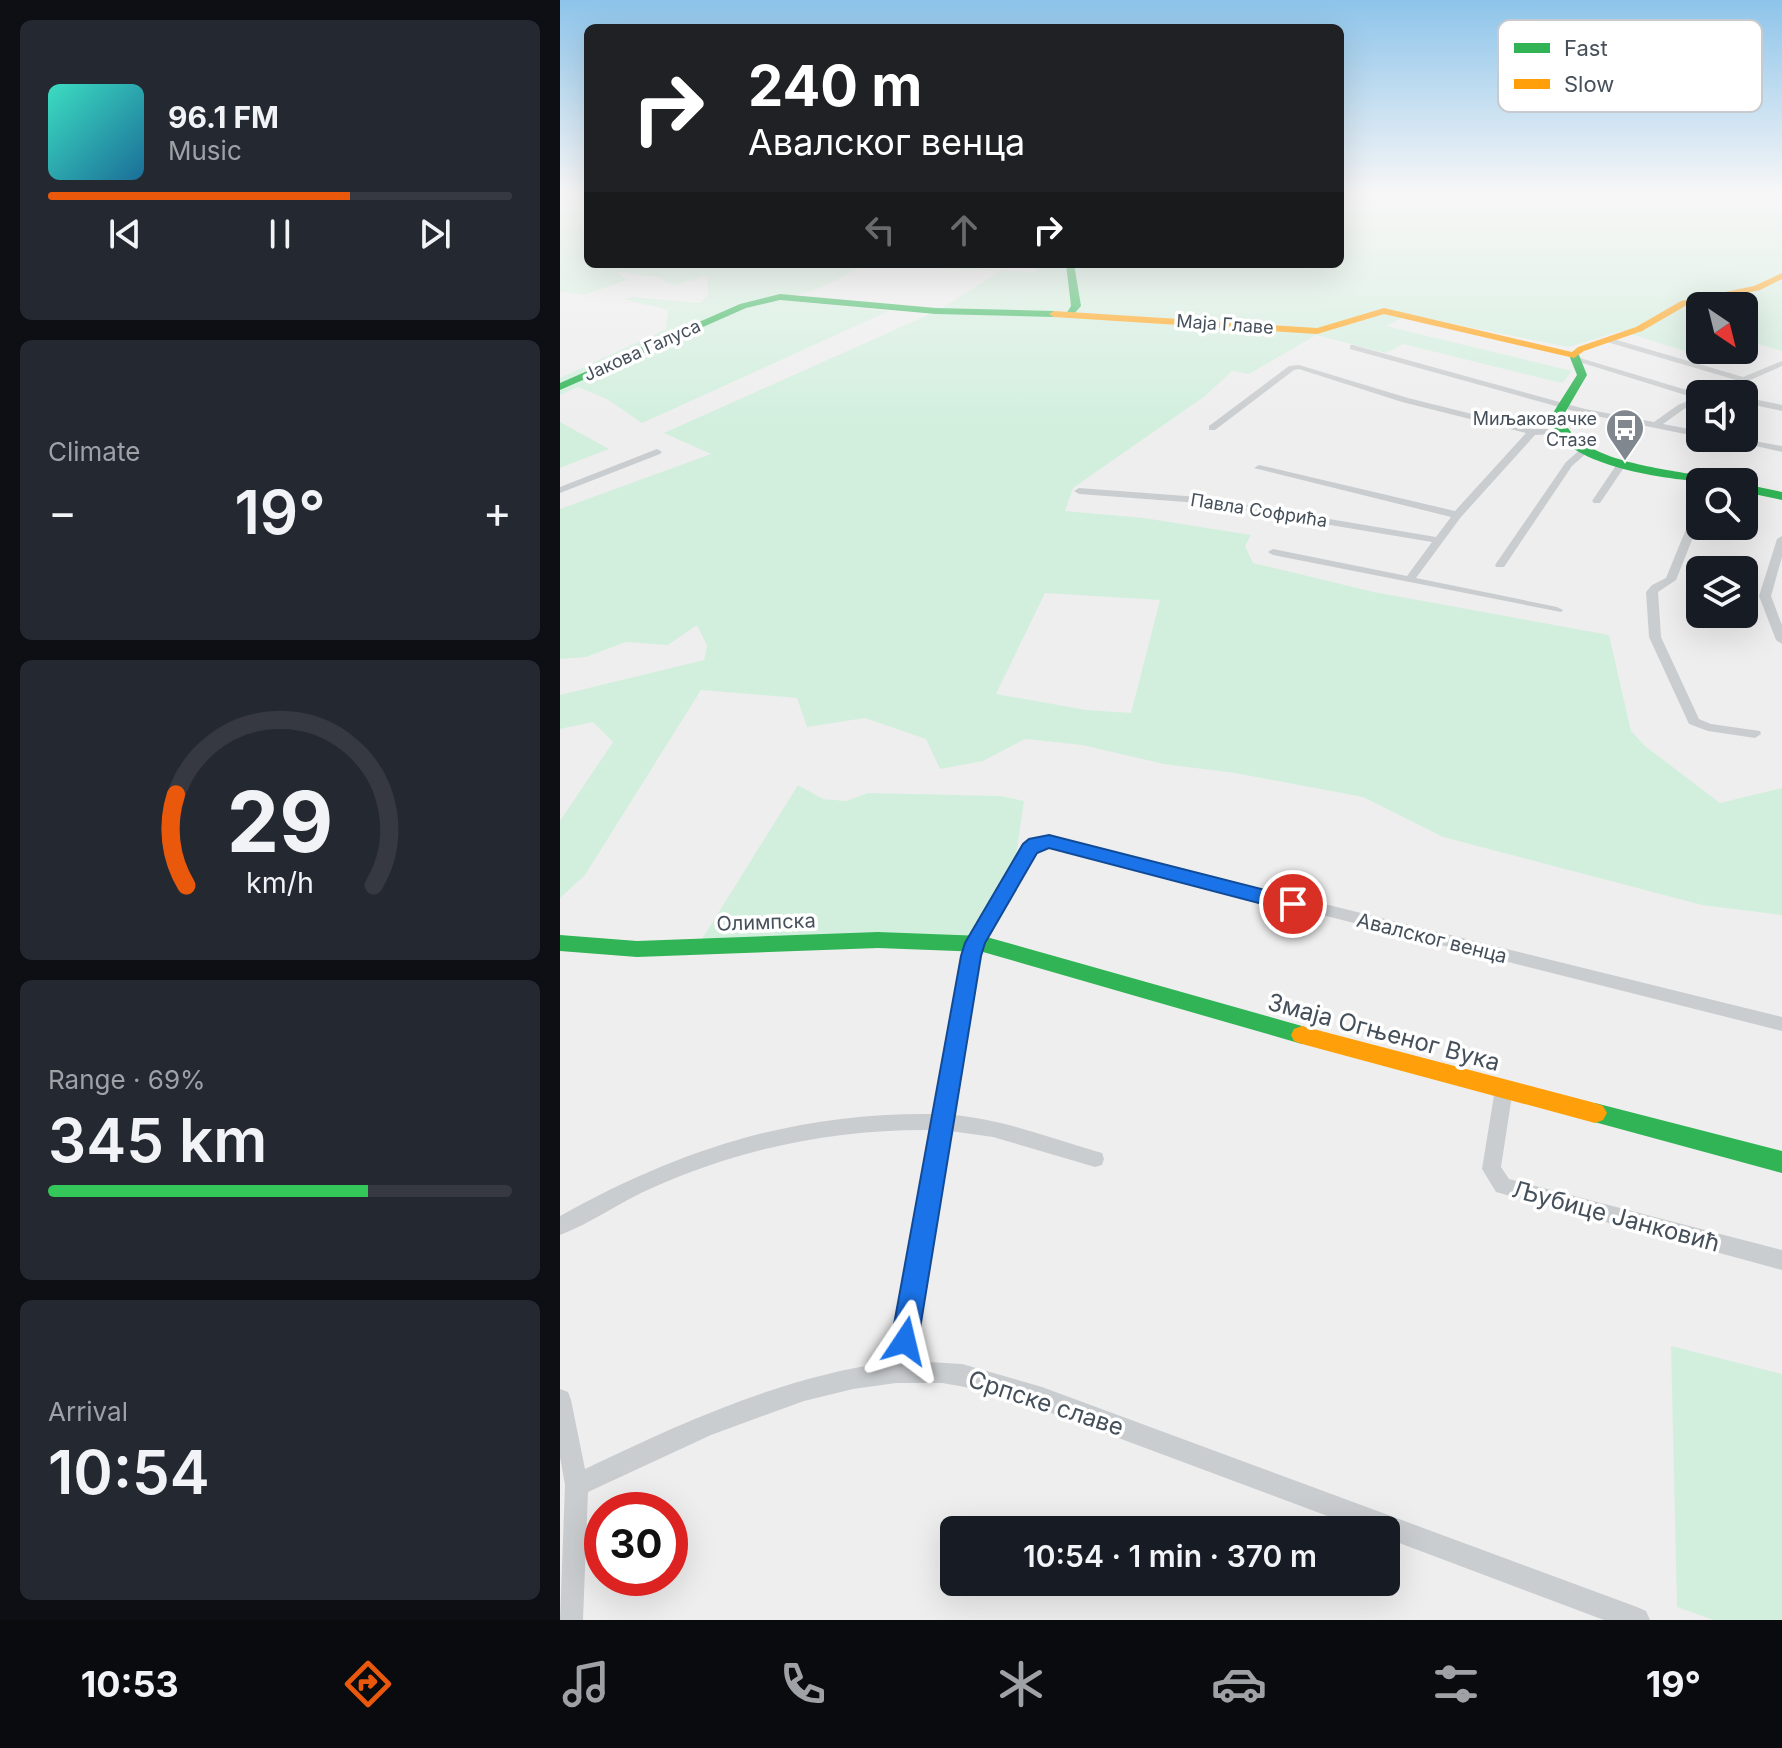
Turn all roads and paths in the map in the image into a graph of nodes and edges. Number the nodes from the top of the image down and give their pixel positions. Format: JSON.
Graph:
{"nodes":[{"id":1,"x":1071,"y":270,"type":"edge"},
{"id":2,"x":1782,"y":276,"type":"edge"},
{"id":3,"x":725,"y":314,"type":"joint"},
{"id":4,"x":1071,"y":314,"type":"junction"},
{"id":5,"x":1610,"y":340,"type":"junction"},
{"id":6,"x":1353,"y":347,"type":"dead end"},
{"id":7,"x":1576,"y":358,"type":"junction"},
{"id":8,"x":1779,"y":366,"type":"edge"},
{"id":9,"x":1744,"y":380,"type":"joint"},
{"id":10,"x":560,"y":387,"type":"edge"},
{"id":11,"x":1686,"y":393,"type":"edge"},
{"id":12,"x":1758,"y":403,"type":"edge"},
{"id":13,"x":1564,"y":405,"type":"junction"},
{"id":14,"x":1686,"y":405,"type":"edge"},
{"id":15,"x":1782,"y":408,"type":"edge"},
{"id":16,"x":1655,"y":426,"type":"junction"},
{"id":17,"x":1212,"y":428,"type":"dead end"},
{"id":18,"x":1557,"y":431,"type":"junction"},
{"id":19,"x":1532,"y":432,"type":"junction"},
{"id":20,"x":1686,"y":432,"type":"edge"},
{"id":21,"x":1758,"y":444,"type":"edge"},
{"id":22,"x":1782,"y":449,"type":"edge"},
{"id":23,"x":1585,"y":450,"type":"junction"},
{"id":24,"x":657,"y":452,"type":"dead end"},
{"id":25,"x":1622,"y":463,"type":"junction"},
{"id":26,"x":1259,"y":468,"type":"dead end"},
{"id":27,"x":1686,"y":477,"type":"edge"},
{"id":28,"x":560,"y":490,"type":"edge"},
{"id":29,"x":1079,"y":491,"type":"dead end"},
{"id":30,"x":1758,"y":491,"type":"edge"},
{"id":31,"x":1782,"y":496,"type":"edge"},
{"id":32,"x":1597,"y":501,"type":"dead end"},
{"id":33,"x":1457,"y":515,"type":"junction"},
{"id":34,"x":1782,"y":539,"type":"edge"},
{"id":35,"x":1438,"y":540,"type":"junction"},
{"id":36,"x":1687,"y":540,"type":"edge"},
{"id":37,"x":1273,"y":552,"type":"dead end"},
{"id":38,"x":1500,"y":565,"type":"dead end"},
{"id":39,"x":1410,"y":579,"type":"junction"},
{"id":40,"x":1557,"y":610,"type":"dead end"},
{"id":41,"x":1782,"y":640,"type":"edge"},
{"id":42,"x":1755,"y":734,"type":"dead end"},
{"id":43,"x":560,"y":943,"type":"edge"},
{"id":44,"x":975,"y":943,"type":"junction"},
{"id":45,"x":1782,"y":1024,"type":"edge"},
{"id":46,"x":1504,"y":1089,"type":"junction"},
{"id":47,"x":942,"y":1123,"type":"junction"},
{"id":48,"x":1095,"y":1159,"type":"dead end"},
{"id":49,"x":1782,"y":1162,"type":"edge"},
{"id":50,"x":560,"y":1226,"type":"edge"},
{"id":51,"x":1782,"y":1260,"type":"edge"},
{"id":52,"x":899,"y":1373,"type":"junction"},
{"id":53,"x":560,"y":1400,"type":"edge"},
{"id":54,"x":577,"y":1485,"type":"junction"},
{"id":55,"x":570,"y":1620,"type":"edge"},
{"id":56,"x":1637,"y":1620,"type":"edge"}],
"edges":[{"from":1,"to":4,"type":"street"},
{"from":2,"to":5,"type":"street"},
{"from":3,"to":4,"type":"street","name":"Маја Главе"},
{"from":3,"to":10,"type":"street","name":"Јакова Галуса"},
{"from":4,"to":7,"type":"street","name":"Маја Главе"},
{"from":5,"to":7,"type":"street"},
{"from":5,"to":9,"type":"street"},
{"from":6,"to":13,"type":"street"},
{"from":7,"to":11,"type":"street"},
{"from":7,"to":13,"type":"street"},
{"from":8,"to":9,"type":"street"},
{"from":12,"to":15,"type":"street"},
{"from":13,"to":16,"type":"street"},
{"from":13,"to":18,"type":"street"},
{"from":14,"to":16,"type":"street"},
{"from":16,"to":20,"type":"street"},
{"from":17,"to":19,"type":"street"},
{"from":18,"to":19,"type":"street"},
{"from":18,"to":23,"type":"street"},
{"from":19,"to":33,"type":"street"},
{"from":21,"to":22,"type":"street"},
{"from":23,"to":25,"type":"street"},
{"from":23,"to":38,"type":"street"},
{"from":24,"to":28,"type":"street"},
{"from":25,"to":27,"type":"street"},
{"from":25,"to":32,"type":"street"},
{"from":26,"to":33,"type":"street"},
{"from":29,"to":35,"type":"street","name":"Павла Софрића"},
{"from":30,"to":31,"type":"street"},
{"from":33,"to":35,"type":"street"},
{"from":34,"to":41,"type":"street"},
{"from":35,"to":39,"type":"street"},
{"from":36,"to":42,"type":"street"},
{"from":37,"to":39,"type":"street"},
{"from":39,"to":40,"type":"street"},
{"from":43,"to":44,"type":"street","name":"Олимпска"},
{"from":44,"to":45,"type":"street","name":"Авалског венца"},
{"from":44,"to":46,"type":"street","name":"Змаја Огњеног Вука"},
{"from":44,"to":47,"type":"street"},
{"from":46,"to":49,"type":"street","name":"Змаја Огњеног Вука"},
{"from":46,"to":51,"type":"street","name":"Љубице Јанковић"},
{"from":47,"to":48,"type":"street"},
{"from":47,"to":50,"type":"street"},
{"from":47,"to":52,"type":"street"},
{"from":52,"to":54,"type":"street","name":"Српске славе"},
{"from":52,"to":56,"type":"street","name":"Српске славе"},
{"from":53,"to":54,"type":"street"},
{"from":54,"to":55,"type":"street"}]}
